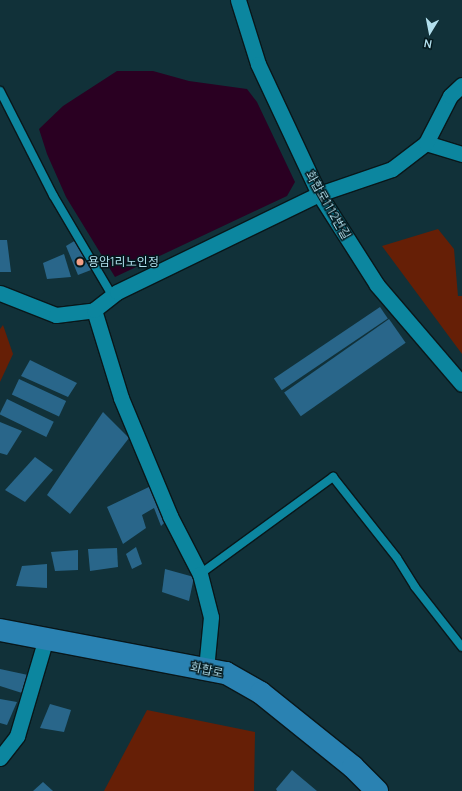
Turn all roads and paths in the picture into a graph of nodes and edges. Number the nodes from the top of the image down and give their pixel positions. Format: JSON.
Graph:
{"nodes":[{"id":1,"x":238,"y":0,"type":"edge"},
{"id":2,"x":462,"y":85,"type":"edge"},
{"id":3,"x":0,"y":91,"type":"edge"},
{"id":4,"x":426,"y":143,"type":"junction"},
{"id":5,"x":462,"y":154,"type":"edge"},
{"id":6,"x":319,"y":194,"type":"junction"},
{"id":7,"x":0,"y":293,"type":"edge"},
{"id":8,"x":112,"y":295,"type":"junction"},
{"id":9,"x":94,"y":310,"type":"junction"},
{"id":10,"x":462,"y":384,"type":"edge"},
{"id":11,"x":200,"y":574,"type":"junction"},
{"id":12,"x":0,"y":630,"type":"edge"},
{"id":13,"x":46,"y":638,"type":"junction"},
{"id":14,"x":462,"y":647,"type":"edge"},
{"id":15,"x":206,"y":669,"type":"junction"},
{"id":16,"x":0,"y":758,"type":"edge"},
{"id":17,"x":377,"y":791,"type":"edge"}],
"edges":[{"from":1,"to":6,"type":"street","name":"화합로1112번길"},
{"from":2,"to":4,"type":"street"},
{"from":3,"to":8,"type":"lane"},
{"from":4,"to":5,"type":"street"},
{"from":4,"to":6,"type":"street"},
{"from":6,"to":8,"type":"street"},
{"from":6,"to":10,"type":"street","name":"화합로1112번길"},
{"from":7,"to":9,"type":"street"},
{"from":8,"to":9,"type":"street"},
{"from":9,"to":11,"type":"street"},
{"from":11,"to":14,"type":"lane"},
{"from":11,"to":15,"type":"street"},
{"from":12,"to":13,"type":"main road","name":"화합로"},
{"from":13,"to":15,"type":"main road","name":"화합로"},
{"from":13,"to":16,"type":"street"},
{"from":15,"to":17,"type":"main road","name":"화합로"}]}
